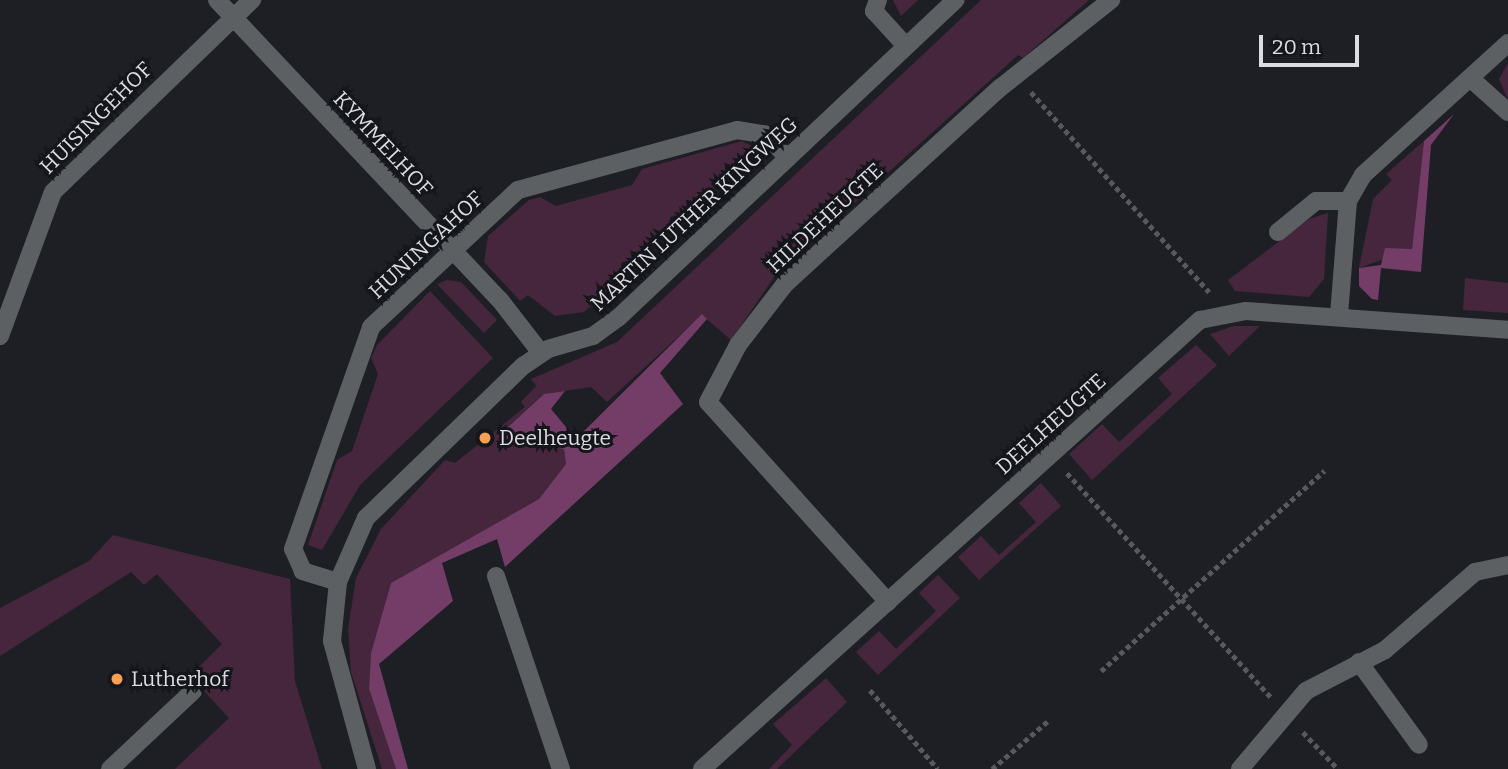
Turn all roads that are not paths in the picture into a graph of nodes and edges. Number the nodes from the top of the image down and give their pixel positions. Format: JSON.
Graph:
{"nodes":[{"id":1,"x":217,"y":0,"type":"edge"},
{"id":2,"x":252,"y":0,"type":"edge"},
{"id":3,"x":878,"y":0,"type":"edge"},
{"id":4,"x":956,"y":0,"type":"edge"},
{"id":5,"x":1111,"y":0,"type":"edge"},
{"id":6,"x":234,"y":17,"type":"junction"},
{"id":7,"x":1508,"y":43,"type":"edge"},
{"id":8,"x":906,"y":46,"type":"junction"},
{"id":9,"x":1470,"y":78,"type":"junction"},
{"id":10,"x":1508,"y":112,"type":"edge"},
{"id":11,"x":788,"y":158,"type":"junction"},
{"id":12,"x":1348,"y":201,"type":"junction"},
{"id":13,"x":1278,"y":232,"type":"dead end"},
{"id":14,"x":453,"y":251,"type":"junction"},
{"id":15,"x":0,"y":276,"type":"edge"},
{"id":16,"x":17,"y":284,"type":"junction"},
{"id":17,"x":1339,"y":315,"type":"junction"},
{"id":18,"x":1508,"y":330,"type":"edge"},
{"id":19,"x":0,"y":336,"type":"edge"},
{"id":20,"x":541,"y":353,"type":"junction"},
{"id":21,"x":1508,"y":565,"type":"edge"},
{"id":22,"x":496,"y":576,"type":"dead end"},
{"id":23,"x":338,"y":582,"type":"junction"},
{"id":24,"x":888,"y":602,"type":"junction"},
{"id":25,"x":1359,"y":663,"type":"junction"},
{"id":26,"x":192,"y":691,"type":"dead end"},
{"id":27,"x":1419,"y":745,"type":"dead end"},
{"id":28,"x":110,"y":769,"type":"edge"},
{"id":29,"x":367,"y":769,"type":"edge"},
{"id":30,"x":561,"y":769,"type":"edge"},
{"id":31,"x":702,"y":769,"type":"edge"},
{"id":32,"x":1240,"y":769,"type":"edge"}],
"edges":[{"from":1,"to":6,"type":"street","name":"KYMMELHOF"},
{"from":2,"to":6,"type":"street","name":"HUISINGEHOF"},
{"from":3,"to":8,"type":"street"},
{"from":4,"to":8,"type":"street","name":"MARTIN LUTHER KINGWEG"},
{"from":5,"to":24,"type":"street","name":"HILDEHEUGTE"},
{"from":6,"to":14,"type":"street","name":"KYMMELHOF"},
{"from":6,"to":16,"type":"street","name":"HUISINGEHOF"},
{"from":7,"to":9,"type":"street"},
{"from":8,"to":11,"type":"street","name":"MARTIN LUTHER KINGWEG"},
{"from":9,"to":10,"type":"street"},
{"from":9,"to":12,"type":"street"},
{"from":11,"to":14,"type":"street","name":"HUNINGAHOF"},
{"from":11,"to":20,"type":"street","name":"MARTIN LUTHER KINGWEG"},
{"from":12,"to":13,"type":"street"},
{"from":12,"to":17,"type":"street"},
{"from":14,"to":20,"type":"street","name":"KYMMELHOF"},
{"from":14,"to":23,"type":"street","name":"HUNINGAHOF"},
{"from":15,"to":16,"type":"street"},
{"from":16,"to":19,"type":"street","name":"HUISINGEHOF"},
{"from":17,"to":18,"type":"street","name":"DEELHEUGTE"},
{"from":17,"to":24,"type":"street","name":"DEELHEUGTE"},
{"from":20,"to":23,"type":"street","name":"MARTIN LUTHER KINGWEG"},
{"from":21,"to":25,"type":"street"},
{"from":22,"to":30,"type":"street"},
{"from":23,"to":29,"type":"street","name":"MARTIN LUTHER KINGWEG"},
{"from":24,"to":31,"type":"street","name":"DEELHEUGTE"},
{"from":25,"to":27,"type":"street"},
{"from":25,"to":32,"type":"street"},
{"from":26,"to":28,"type":"street"}]}
